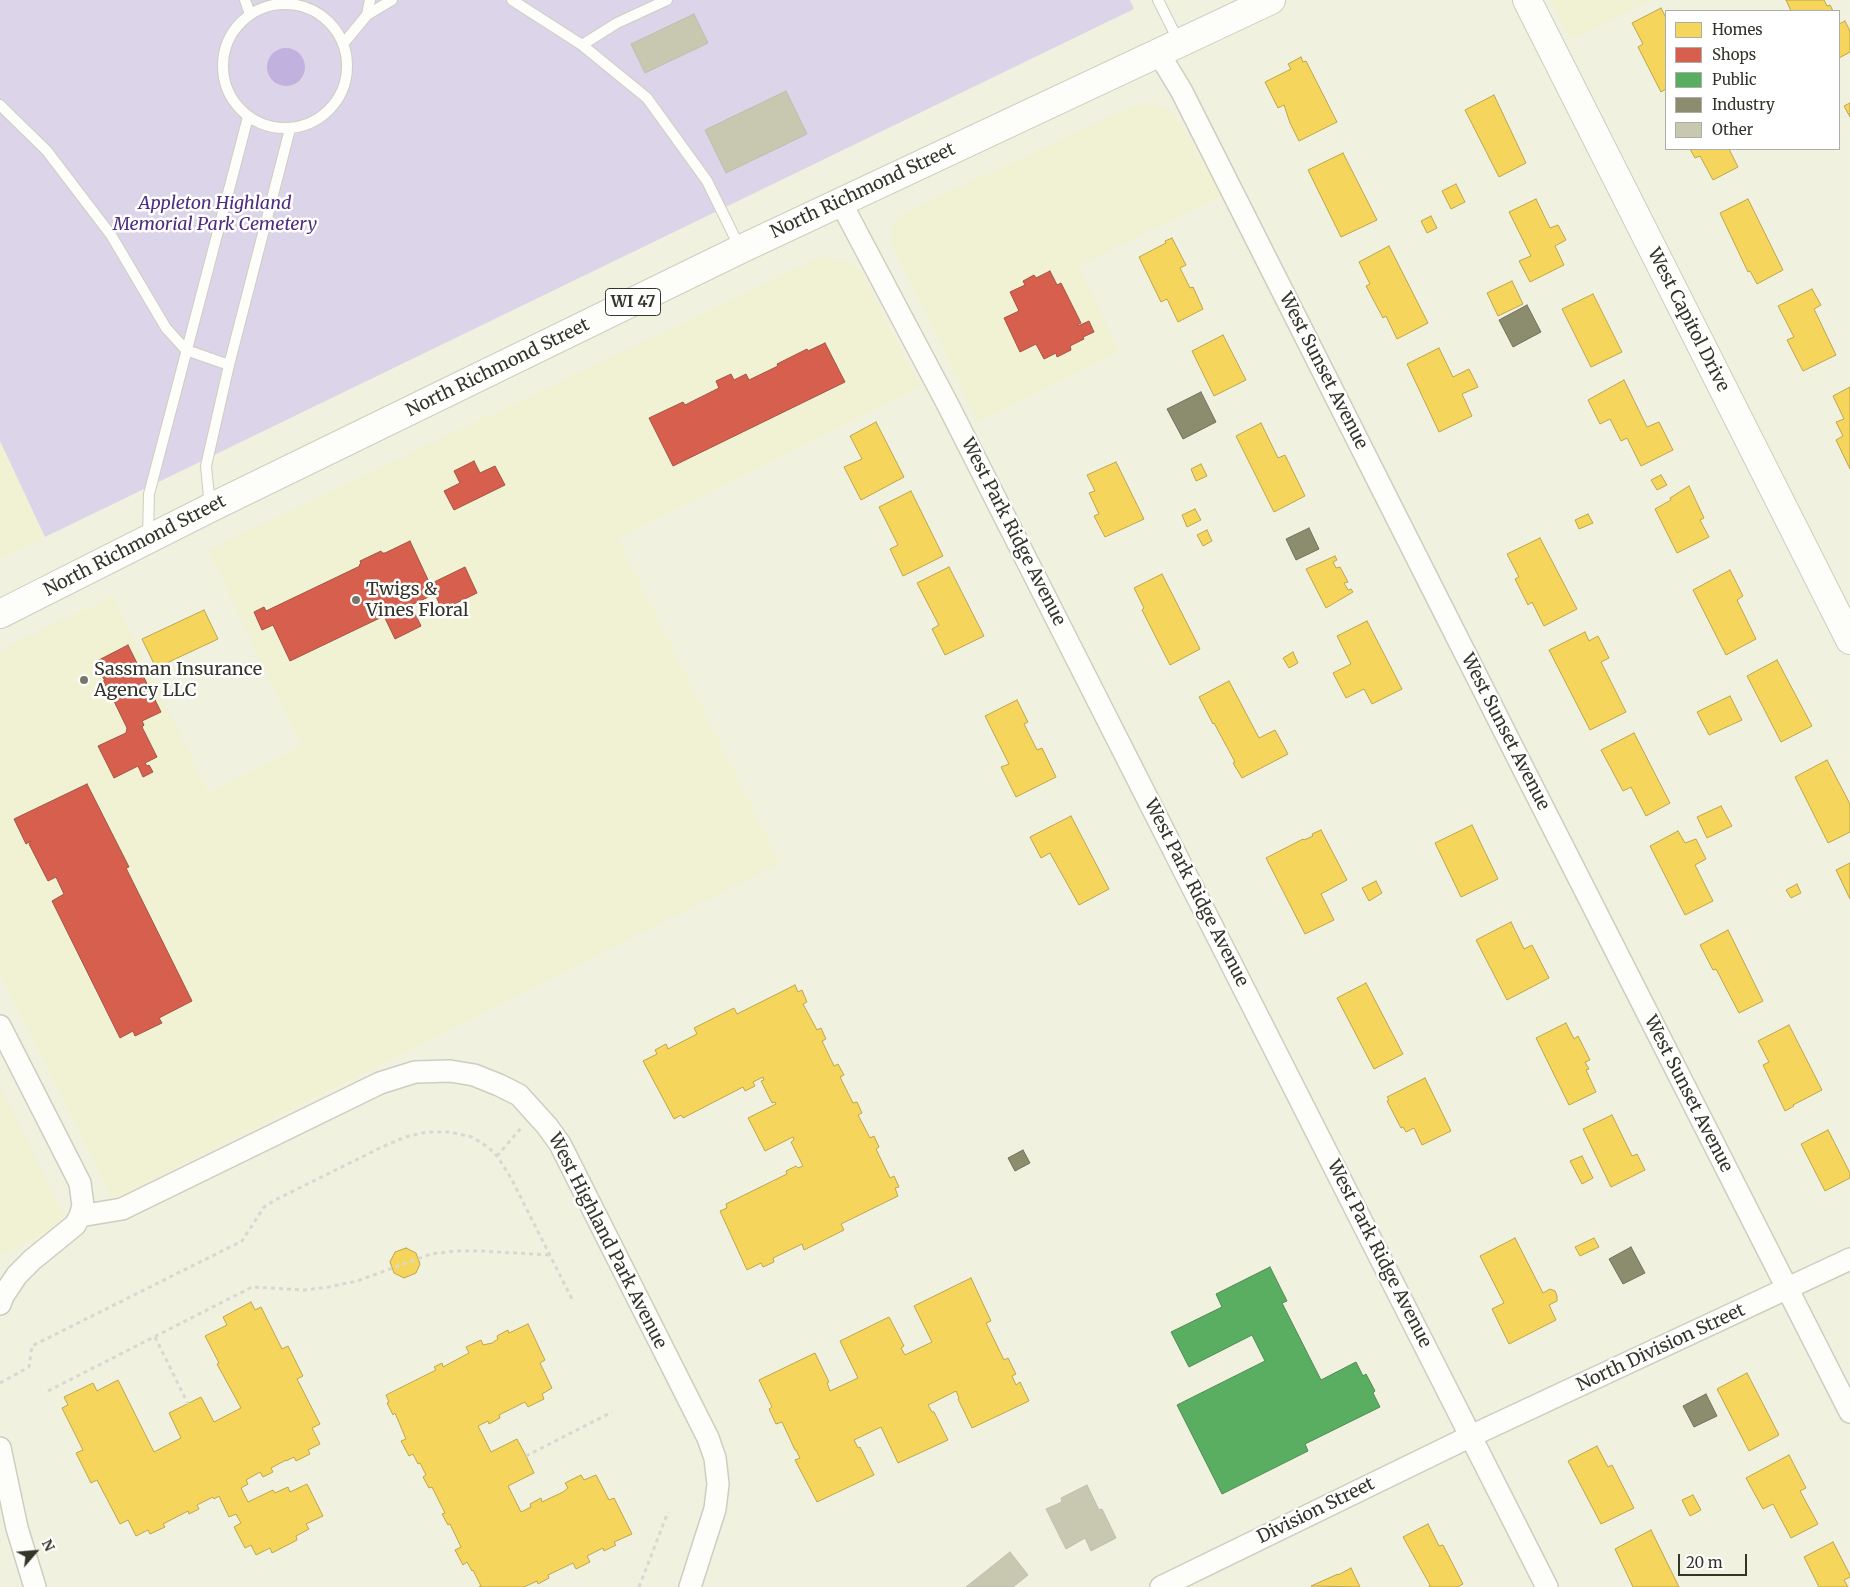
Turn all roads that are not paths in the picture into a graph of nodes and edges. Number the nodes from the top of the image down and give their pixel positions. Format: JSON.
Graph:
{"nodes":[{"id":1,"x":245,"y":0,"type":"edge"},
{"id":2,"x":370,"y":0,"type":"edge"},
{"id":3,"x":392,"y":0,"type":"edge"},
{"id":4,"x":512,"y":0,"type":"edge"},
{"id":5,"x":667,"y":0,"type":"edge"},
{"id":6,"x":1158,"y":0,"type":"edge"},
{"id":7,"x":1271,"y":0,"type":"edge"},
{"id":8,"x":1527,"y":0,"type":"edge"},
{"id":9,"x":250,"y":14,"type":"junction"},
{"id":10,"x":367,"y":14,"type":"junction"},
{"id":11,"x":343,"y":44,"type":"junction"},
{"id":12,"x":582,"y":45,"type":"junction"},
{"id":13,"x":1169,"y":49,"type":"junction"},
{"id":14,"x":0,"y":105,"type":"edge"},
{"id":15,"x":248,"y":117,"type":"junction"},
{"id":16,"x":290,"y":129,"type":"junction"},
{"id":17,"x":840,"y":201,"type":"junction"},
{"id":18,"x":740,"y":249,"type":"junction"},
{"id":19,"x":186,"y":350,"type":"junction"},
{"id":20,"x":229,"y":365,"type":"junction"},
{"id":21,"x":210,"y":508,"type":"junction"},
{"id":22,"x":148,"y":539,"type":"junction"},
{"id":23,"x":0,"y":614,"type":"edge"},
{"id":24,"x":1850,"y":640,"type":"edge"},
{"id":25,"x":0,"y":1026,"type":"edge"},
{"id":26,"x":80,"y":1216,"type":"junction"},
{"id":27,"x":1850,"y":1259,"type":"edge"},
{"id":28,"x":1787,"y":1288,"type":"junction"},
{"id":29,"x":0,"y":1304,"type":"edge"},
{"id":30,"x":1850,"y":1412,"type":"edge"},
{"id":31,"x":1471,"y":1436,"type":"junction"},
{"id":32,"x":0,"y":1448,"type":"edge"},
{"id":33,"x":35,"y":1587,"type":"edge"},
{"id":34,"x":690,"y":1587,"type":"edge"},
{"id":35,"x":1161,"y":1587,"type":"edge"},
{"id":36,"x":1547,"y":1587,"type":"edge"}],
"edges":[{"from":1,"to":9,"type":"lane"},
{"from":2,"to":10,"type":"lane"},
{"from":3,"to":10,"type":"lane"},
{"from":4,"to":12,"type":"lane"},
{"from":5,"to":12,"type":"lane"},
{"from":6,"to":13,"type":"lane"},
{"from":7,"to":13,"type":"main road","name":"North Richmond Street","number":"WI 47"},
{"from":8,"to":24,"type":"main road","name":"West Capitol Drive"},
{"from":9,"to":11,"type":"lane"},
{"from":9,"to":15,"type":"lane"},
{"from":10,"to":11,"type":"lane"},
{"from":11,"to":16,"type":"lane"},
{"from":12,"to":18,"type":"lane"},
{"from":13,"to":17,"type":"main road","name":"North Richmond Street","number":"WI 47"},
{"from":13,"to":28,"type":"street","name":"West Sunset Avenue"},
{"from":14,"to":19,"type":"lane"},
{"from":15,"to":16,"type":"lane"},
{"from":15,"to":19,"type":"lane"},
{"from":16,"to":20,"type":"lane"},
{"from":17,"to":18,"type":"main road","name":"North Richmond Street","number":"WI 47"},
{"from":17,"to":31,"type":"street","name":"West Park Ridge Avenue"},
{"from":18,"to":21,"type":"main road","name":"North Richmond Street","number":"WI 47"},
{"from":19,"to":20,"type":"lane"},
{"from":19,"to":22,"type":"lane"},
{"from":20,"to":21,"type":"lane"},
{"from":21,"to":22,"type":"main road","name":"North Richmond Street","number":"WI 47"},
{"from":22,"to":23,"type":"main road","name":"North Richmond Street","number":"WI 47"},
{"from":25,"to":26,"type":"street"},
{"from":26,"to":29,"type":"street"},
{"from":26,"to":34,"type":"street","name":"West Highland Park Avenue"},
{"from":27,"to":28,"type":"street","name":"North Division Street"},
{"from":28,"to":30,"type":"street","name":"West Sunset Avenue"},
{"from":28,"to":31,"type":"street","name":"North Division Street"},
{"from":31,"to":35,"type":"street","name":"Division Street"},
{"from":31,"to":36,"type":"street","name":"West Park Ridge Avenue"},
{"from":32,"to":33,"type":"street"}]}
